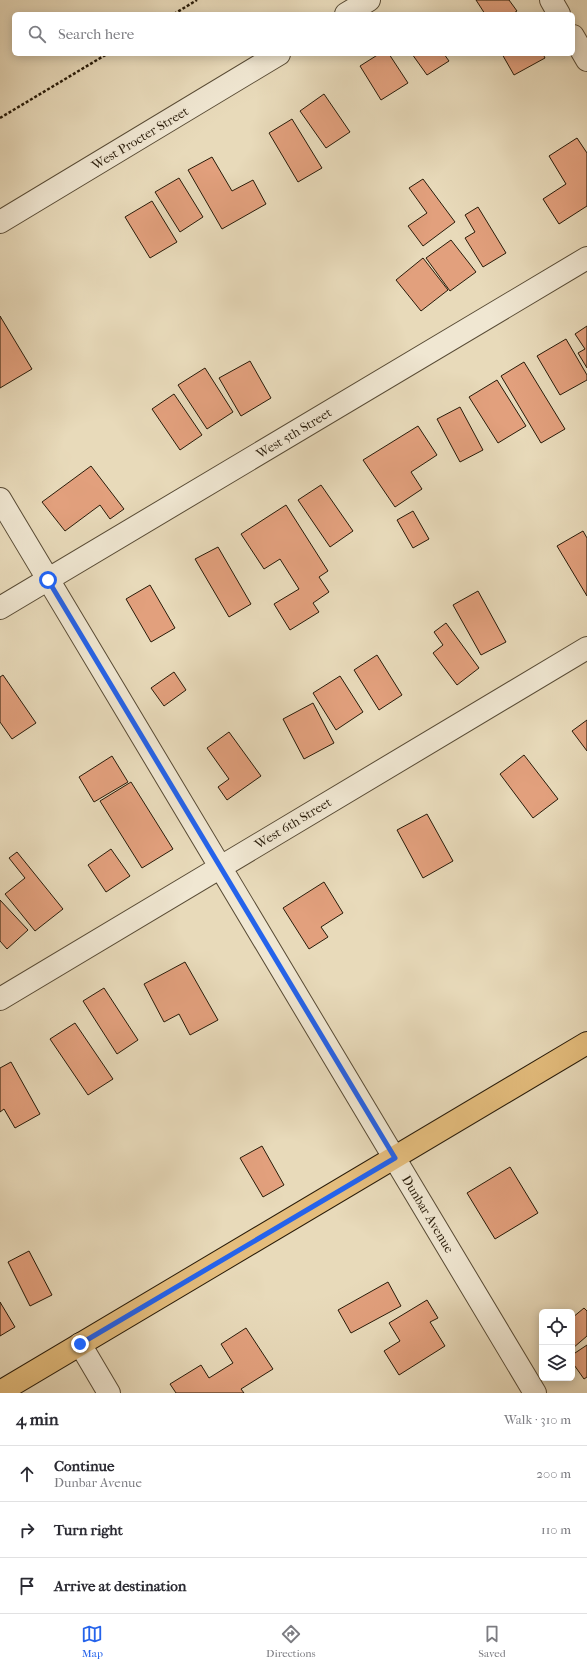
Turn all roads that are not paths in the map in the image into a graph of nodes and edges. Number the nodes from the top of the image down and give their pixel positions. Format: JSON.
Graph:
{"nodes":[{"id":1,"x":369,"y":0,"type":"edge"},
{"id":2,"x":551,"y":0,"type":"edge"},
{"id":3,"x":349,"y":12,"type":"edge"},
{"id":4,"x":558,"y":12,"type":"edge"},
{"id":5,"x":575,"y":39,"type":"edge"},
{"id":6,"x":276,"y":56,"type":"edge"},
{"id":7,"x":587,"y":60,"type":"edge"},
{"id":8,"x":0,"y":222,"type":"edge"},
{"id":9,"x":587,"y":258,"type":"edge"},
{"id":10,"x":0,"y":499,"type":"edge"},
{"id":11,"x":48,"y":580,"type":"junction"},
{"id":12,"x":0,"y":608,"type":"edge"},
{"id":13,"x":587,"y":648,"type":"edge"},
{"id":14,"x":220,"y":867,"type":"junction"},
{"id":15,"x":0,"y":999,"type":"edge"},
{"id":16,"x":587,"y":1043,"type":"edge"},
{"id":17,"x":395,"y":1158,"type":"junction"},
{"id":18,"x":80,"y":1344,"type":"junction"},
{"id":19,"x":0,"y":1392,"type":"edge"},
{"id":20,"x":109,"y":1393,"type":"edge"},
{"id":21,"x":535,"y":1393,"type":"edge"}],
"edges":[{"from":1,"to":3,"type":"street"},
{"from":2,"to":4,"type":"street"},
{"from":5,"to":7,"type":"street"},
{"from":6,"to":8,"type":"street","name":"West Procter Street"},
{"from":9,"to":11,"type":"street","name":"West 5th Street"},
{"from":10,"to":11,"type":"street","name":"Dunbar Avenue"},
{"from":11,"to":12,"type":"street","name":"West 5th Street"},
{"from":11,"to":14,"type":"street","name":"Dunbar Avenue"},
{"from":13,"to":14,"type":"street","name":"West 6th Street"},
{"from":14,"to":15,"type":"street","name":"West 6th Street"},
{"from":14,"to":17,"type":"street","name":"Dunbar Avenue"},
{"from":16,"to":17,"type":"main road"},
{"from":17,"to":18,"type":"main road"},
{"from":17,"to":21,"type":"street","name":"Dunbar Avenue"},
{"from":18,"to":19,"type":"main road"},
{"from":18,"to":20,"type":"street"}]}
